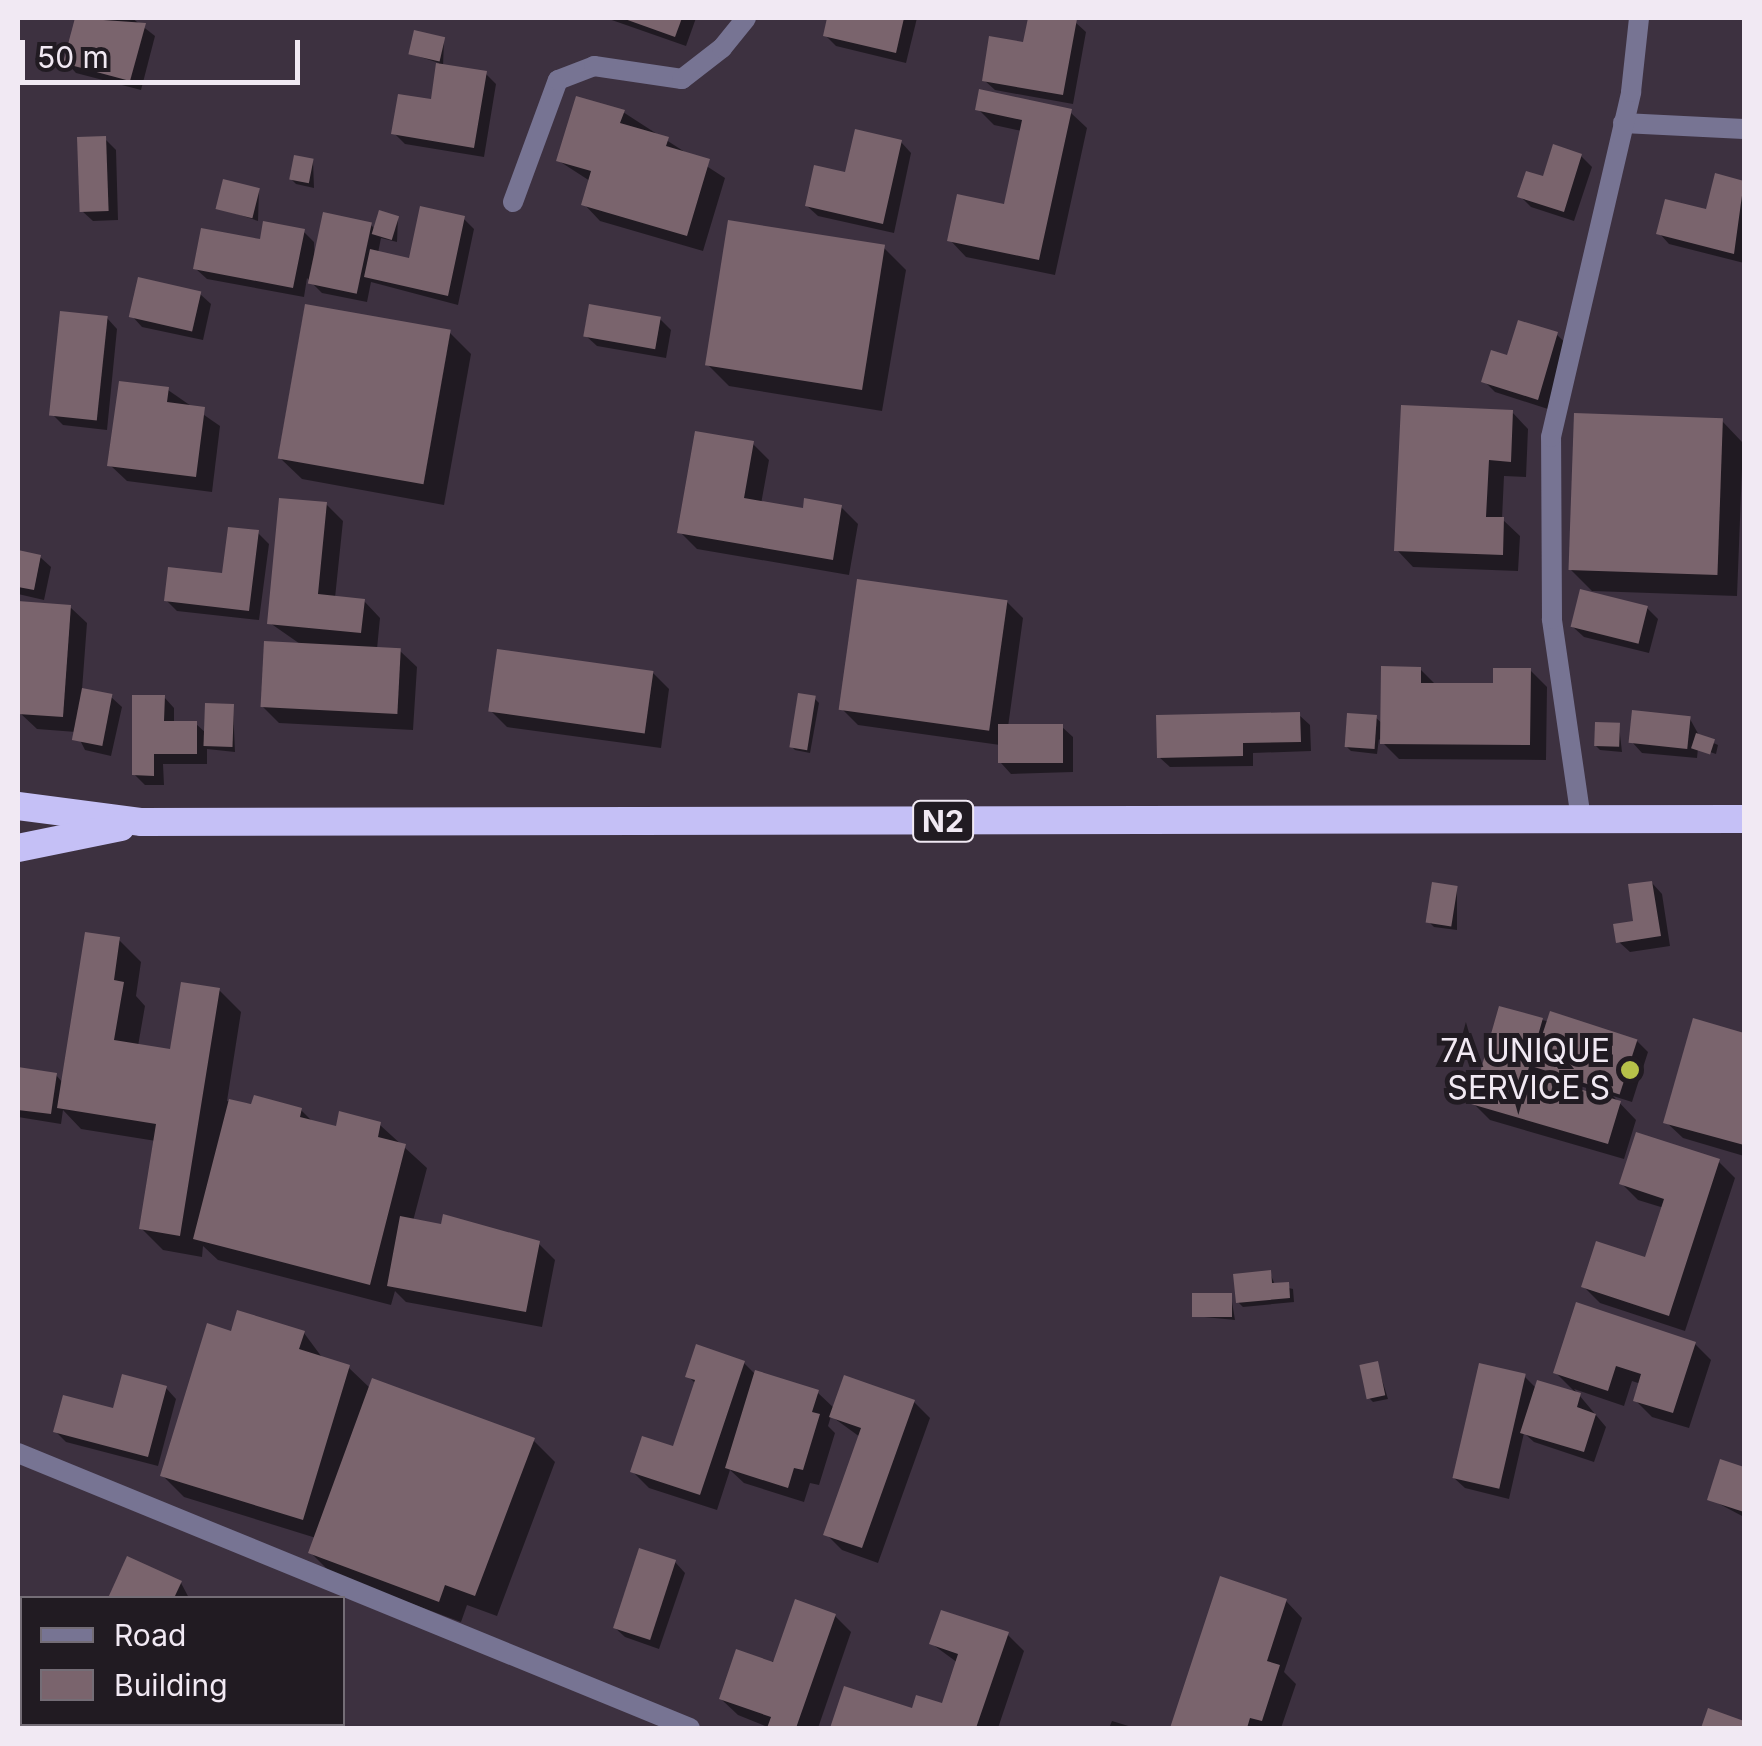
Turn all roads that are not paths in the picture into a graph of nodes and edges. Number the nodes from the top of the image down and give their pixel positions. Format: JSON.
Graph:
{"nodes":[{"id":1,"x":746,"y":18,"type":"edge"},
{"id":2,"x":1639,"y":18,"type":"edge"},
{"id":3,"x":1623,"y":123,"type":"junction"},
{"id":4,"x":1744,"y":129,"type":"edge"},
{"id":5,"x":513,"y":202,"type":"dead end"},
{"id":6,"x":18,"y":806,"type":"edge"},
{"id":7,"x":1582,"y":819,"type":"junction"},
{"id":8,"x":1744,"y":819,"type":"edge"},
{"id":9,"x":142,"y":822,"type":"junction"},
{"id":10,"x":18,"y":848,"type":"edge"},
{"id":11,"x":18,"y":1453,"type":"edge"},
{"id":12,"x":690,"y":1728,"type":"edge"}],
"edges":[{"from":1,"to":5,"type":"street"},
{"from":2,"to":3,"type":"street"},
{"from":3,"to":4,"type":"street"},
{"from":3,"to":7,"type":"street"},
{"from":6,"to":9,"type":"highway","number":"N2"},
{"from":7,"to":8,"type":"highway","number":"N2"},
{"from":7,"to":9,"type":"highway","number":"N2"},
{"from":9,"to":10,"type":"highway","number":"N2"},
{"from":11,"to":12,"type":"street"}]}
